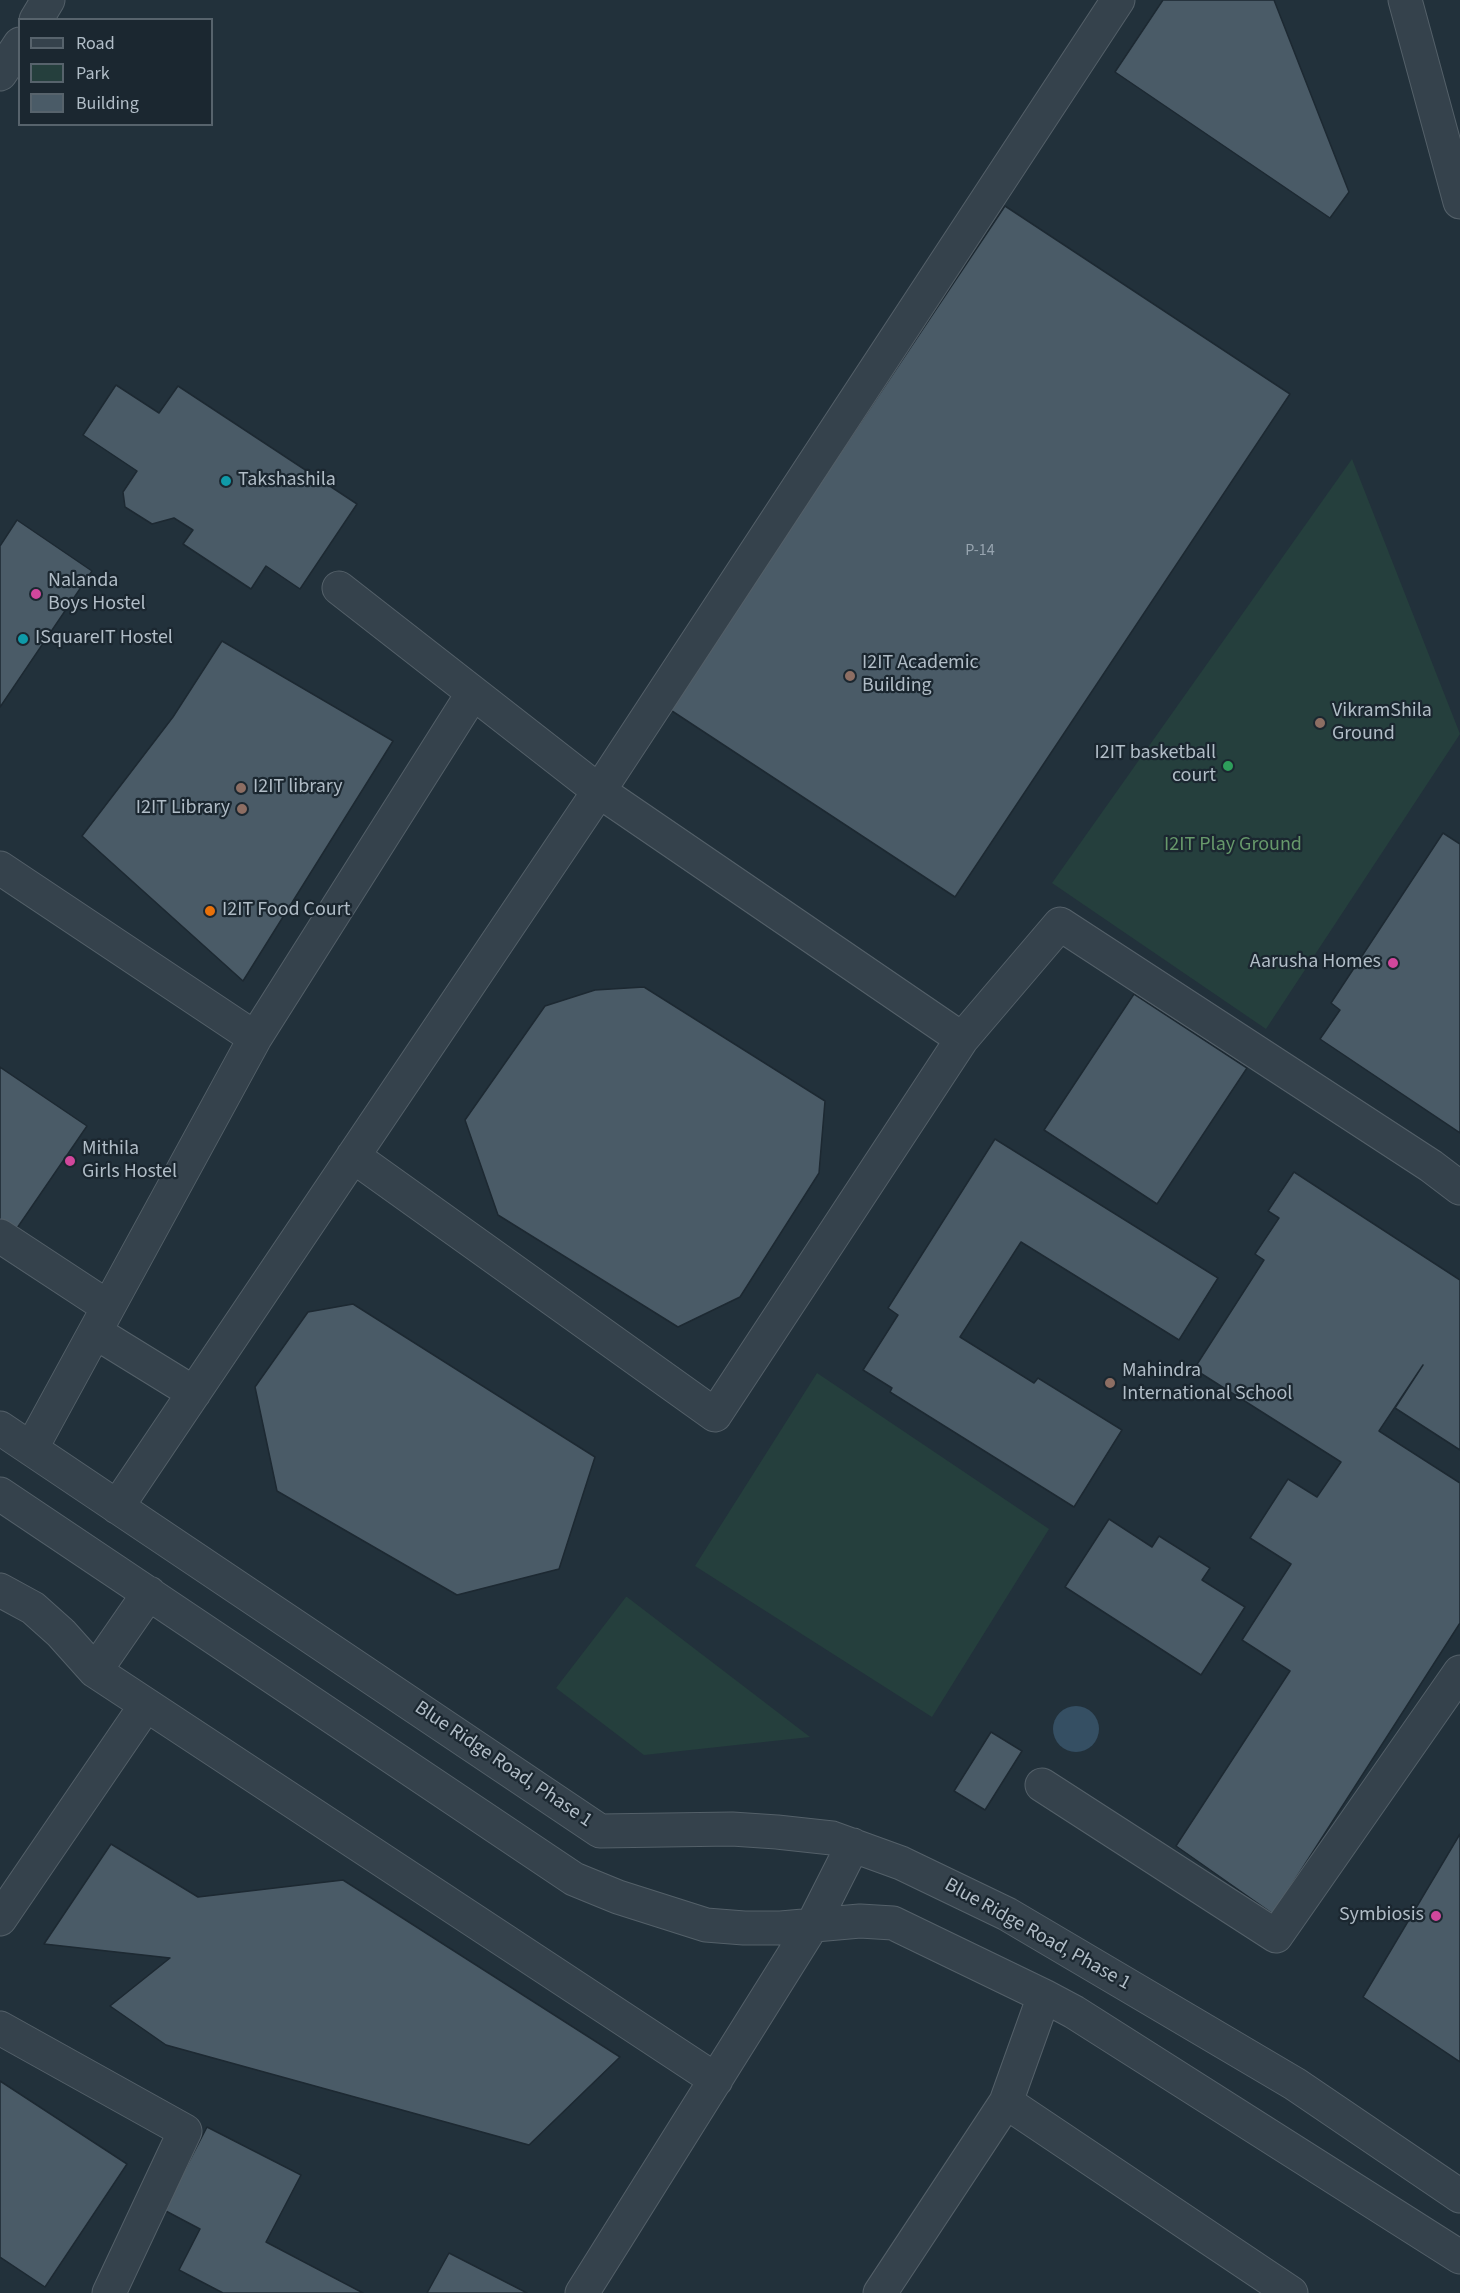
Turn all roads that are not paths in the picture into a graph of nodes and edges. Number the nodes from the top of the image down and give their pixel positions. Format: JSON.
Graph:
{"nodes":[{"id":1,"x":48,"y":0,"type":"edge"},
{"id":2,"x":1119,"y":0,"type":"edge"},
{"id":3,"x":1405,"y":0,"type":"edge"},
{"id":4,"x":37,"y":18,"type":"edge"},
{"id":5,"x":18,"y":47,"type":"edge"},
{"id":6,"x":0,"y":74,"type":"edge"},
{"id":7,"x":1460,"y":202,"type":"edge"},
{"id":8,"x":339,"y":588,"type":"dead end"},
{"id":9,"x":473,"y":693,"type":"junction"},
{"id":10,"x":599,"y":791,"type":"junction"},
{"id":11,"x":0,"y":868,"type":"edge"},
{"id":12,"x":255,"y":1038,"type":"junction"},
{"id":13,"x":962,"y":1039,"type":"junction"},
{"id":14,"x":353,"y":1156,"type":"junction"},
{"id":15,"x":1431,"y":1166,"type":"junction"},
{"id":16,"x":1460,"y":1182,"type":"edge"},
{"id":17,"x":1460,"y":1188,"type":"edge"},
{"id":18,"x":0,"y":1236,"type":"edge"},
{"id":19,"x":102,"y":1319,"type":"junction"},
{"id":20,"x":194,"y":1393,"type":"junction"},
{"id":21,"x":0,"y":1428,"type":"edge"},
{"id":22,"x":31,"y":1449,"type":"junction"},
{"id":23,"x":0,"y":1494,"type":"edge"},
{"id":24,"x":117,"y":1507,"type":"junction"},
{"id":25,"x":0,"y":1590,"type":"edge"},
{"id":26,"x":149,"y":1593,"type":"junction"},
{"id":27,"x":95,"y":1671,"type":"junction"},
{"id":28,"x":1460,"y":1672,"type":"edge"},
{"id":29,"x":146,"y":1705,"type":"junction"},
{"id":30,"x":1042,"y":1785,"type":"dead end"},
{"id":31,"x":853,"y":1845,"type":"junction"},
{"id":32,"x":0,"y":1919,"type":"edge"},
{"id":33,"x":813,"y":1924,"type":"junction"},
{"id":34,"x":1044,"y":1996,"type":"junction"},
{"id":35,"x":0,"y":2028,"type":"edge"},
{"id":36,"x":716,"y":2080,"type":"junction"},
{"id":37,"x":1006,"y":2102,"type":"junction"},
{"id":38,"x":1460,"y":2196,"type":"edge"},
{"id":39,"x":1460,"y":2257,"type":"edge"},
{"id":40,"x":109,"y":2293,"type":"edge"},
{"id":41,"x":582,"y":2293,"type":"edge"},
{"id":42,"x":880,"y":2293,"type":"edge"},
{"id":43,"x":1291,"y":2293,"type":"edge"}],
"edges":[{"from":1,"to":4,"type":"street"},
{"from":2,"to":10,"type":"street"},
{"from":3,"to":7,"type":"street"},
{"from":5,"to":6,"type":"street"},
{"from":8,"to":9,"type":"street"},
{"from":9,"to":10,"type":"street"},
{"from":9,"to":12,"type":"street"},
{"from":10,"to":13,"type":"street"},
{"from":10,"to":14,"type":"street"},
{"from":11,"to":12,"type":"street"},
{"from":12,"to":19,"type":"street"},
{"from":13,"to":14,"type":"street"},
{"from":13,"to":15,"type":"street"},
{"from":14,"to":20,"type":"street"},
{"from":15,"to":16,"type":"street"},
{"from":15,"to":17,"type":"street"},
{"from":18,"to":19,"type":"street"},
{"from":19,"to":20,"type":"street"},
{"from":19,"to":22,"type":"street"},
{"from":20,"to":24,"type":"street"},
{"from":21,"to":22,"type":"street","name":"Blue Ridge Road, Phase 1"},
{"from":22,"to":24,"type":"street","name":"Blue Ridge Road, Phase 1"},
{"from":23,"to":26,"type":"street"},
{"from":24,"to":31,"type":"street","name":"Blue Ridge Road, Phase 1"},
{"from":25,"to":27,"type":"street"},
{"from":26,"to":27,"type":"street"},
{"from":26,"to":33,"type":"street"},
{"from":27,"to":29,"type":"street"},
{"from":28,"to":30,"type":"street"},
{"from":29,"to":32,"type":"street"},
{"from":29,"to":36,"type":"street"},
{"from":31,"to":33,"type":"street"},
{"from":31,"to":38,"type":"street","name":"Blue Ridge Road, Phase 1"},
{"from":33,"to":34,"type":"street"},
{"from":33,"to":36,"type":"street"},
{"from":34,"to":37,"type":"street"},
{"from":34,"to":39,"type":"street"},
{"from":35,"to":40,"type":"street"},
{"from":36,"to":41,"type":"street"},
{"from":37,"to":42,"type":"street"},
{"from":37,"to":43,"type":"street"}]}
